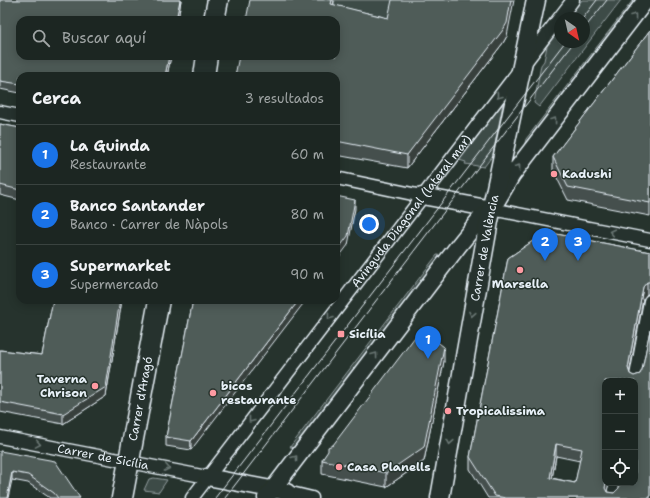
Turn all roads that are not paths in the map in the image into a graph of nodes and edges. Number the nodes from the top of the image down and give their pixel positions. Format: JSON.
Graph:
{"nodes":[{"id":1,"x":218,"y":0,"type":"edge"},
{"id":2,"x":536,"y":0,"type":"edge"},
{"id":3,"x":573,"y":0,"type":"edge"},
{"id":4,"x":646,"y":0,"type":"edge"},
{"id":5,"x":215,"y":16,"type":"edge"},
{"id":6,"x":206,"y":60,"type":"edge"},
{"id":7,"x":523,"y":65,"type":"junction"},
{"id":8,"x":205,"y":72,"type":"edge"},
{"id":9,"x":0,"y":112,"type":"edge"},
{"id":10,"x":16,"y":115,"type":"edge"},
{"id":11,"x":340,"y":179,"type":"edge"},
{"id":12,"x":422,"y":196,"type":"junction"},
{"id":13,"x":492,"y":209,"type":"junction"},
{"id":14,"x":650,"y":240,"type":"edge"},
{"id":15,"x":650,"y":301,"type":"edge"},
{"id":16,"x":340,"y":303,"type":"edge"},
{"id":17,"x":158,"y":304,"type":"edge"},
{"id":18,"x":339,"y":304,"type":"edge"},
{"id":19,"x":636,"y":378,"type":"edge"},
{"id":20,"x":0,"y":437,"type":"edge"},
{"id":21,"x":129,"y":461,"type":"junction"},
{"id":22,"x":207,"y":477,"type":"junction"},
{"id":23,"x":614,"y":486,"type":"edge"},
{"id":24,"x":275,"y":493,"type":"edge"},
{"id":25,"x":122,"y":498,"type":"edge"},
{"id":26,"x":192,"y":498,"type":"edge"},
{"id":27,"x":312,"y":498,"type":"edge"},
{"id":28,"x":440,"y":498,"type":"edge"},
{"id":29,"x":612,"y":498,"type":"edge"}],
"edges":[{"from":1,"to":5,"type":"main road"},
{"from":2,"to":7,"type":"main road","name":"Carrer de València"},
{"from":3,"to":7,"type":"street","name":"Avinguda Diagonal (lateral mar)"},
{"from":13,"to":4,"type":"street","one_way":true},
{"from":6,"to":8,"type":"main road"},
{"from":7,"to":12,"type":"street","name":"Avinguda Diagonal (lateral mar)","one_way":true},
{"from":7,"to":13,"type":"main road","name":"Carrer de València"},
{"from":9,"to":10,"type":"street"},
{"from":11,"to":12,"type":"street"},
{"from":12,"to":13,"type":"street"},
{"from":12,"to":16,"type":"street","name":"Avinguda Diagonal (lateral mar)","one_way":true},
{"from":14,"to":13,"type":"street","one_way":true},
{"from":24,"to":13,"type":"street","one_way":true},
{"from":13,"to":28,"type":"main road","name":"Carrer de València","one_way":true},
{"from":15,"to":19,"type":"street"},
{"from":17,"to":21,"type":"main road","name":"Carrer d'Aragó"},
{"from":18,"to":22,"type":"street","name":"Avinguda Diagonal (lateral mar)","one_way":true},
{"from":20,"to":21,"type":"street","name":"Carrer de Sicília","one_way":true},
{"from":21,"to":22,"type":"street","name":"Carrer de Sicília","one_way":true},
{"from":21,"to":25,"type":"main road","name":"Carrer d'Aragó"},
{"from":22,"to":24,"type":"street"},
{"from":22,"to":26,"type":"street","name":"Avinguda Diagonal (lateral mar)"},
{"from":23,"to":29,"type":"street"},
{"from":24,"to":27,"type":"street"}]}
